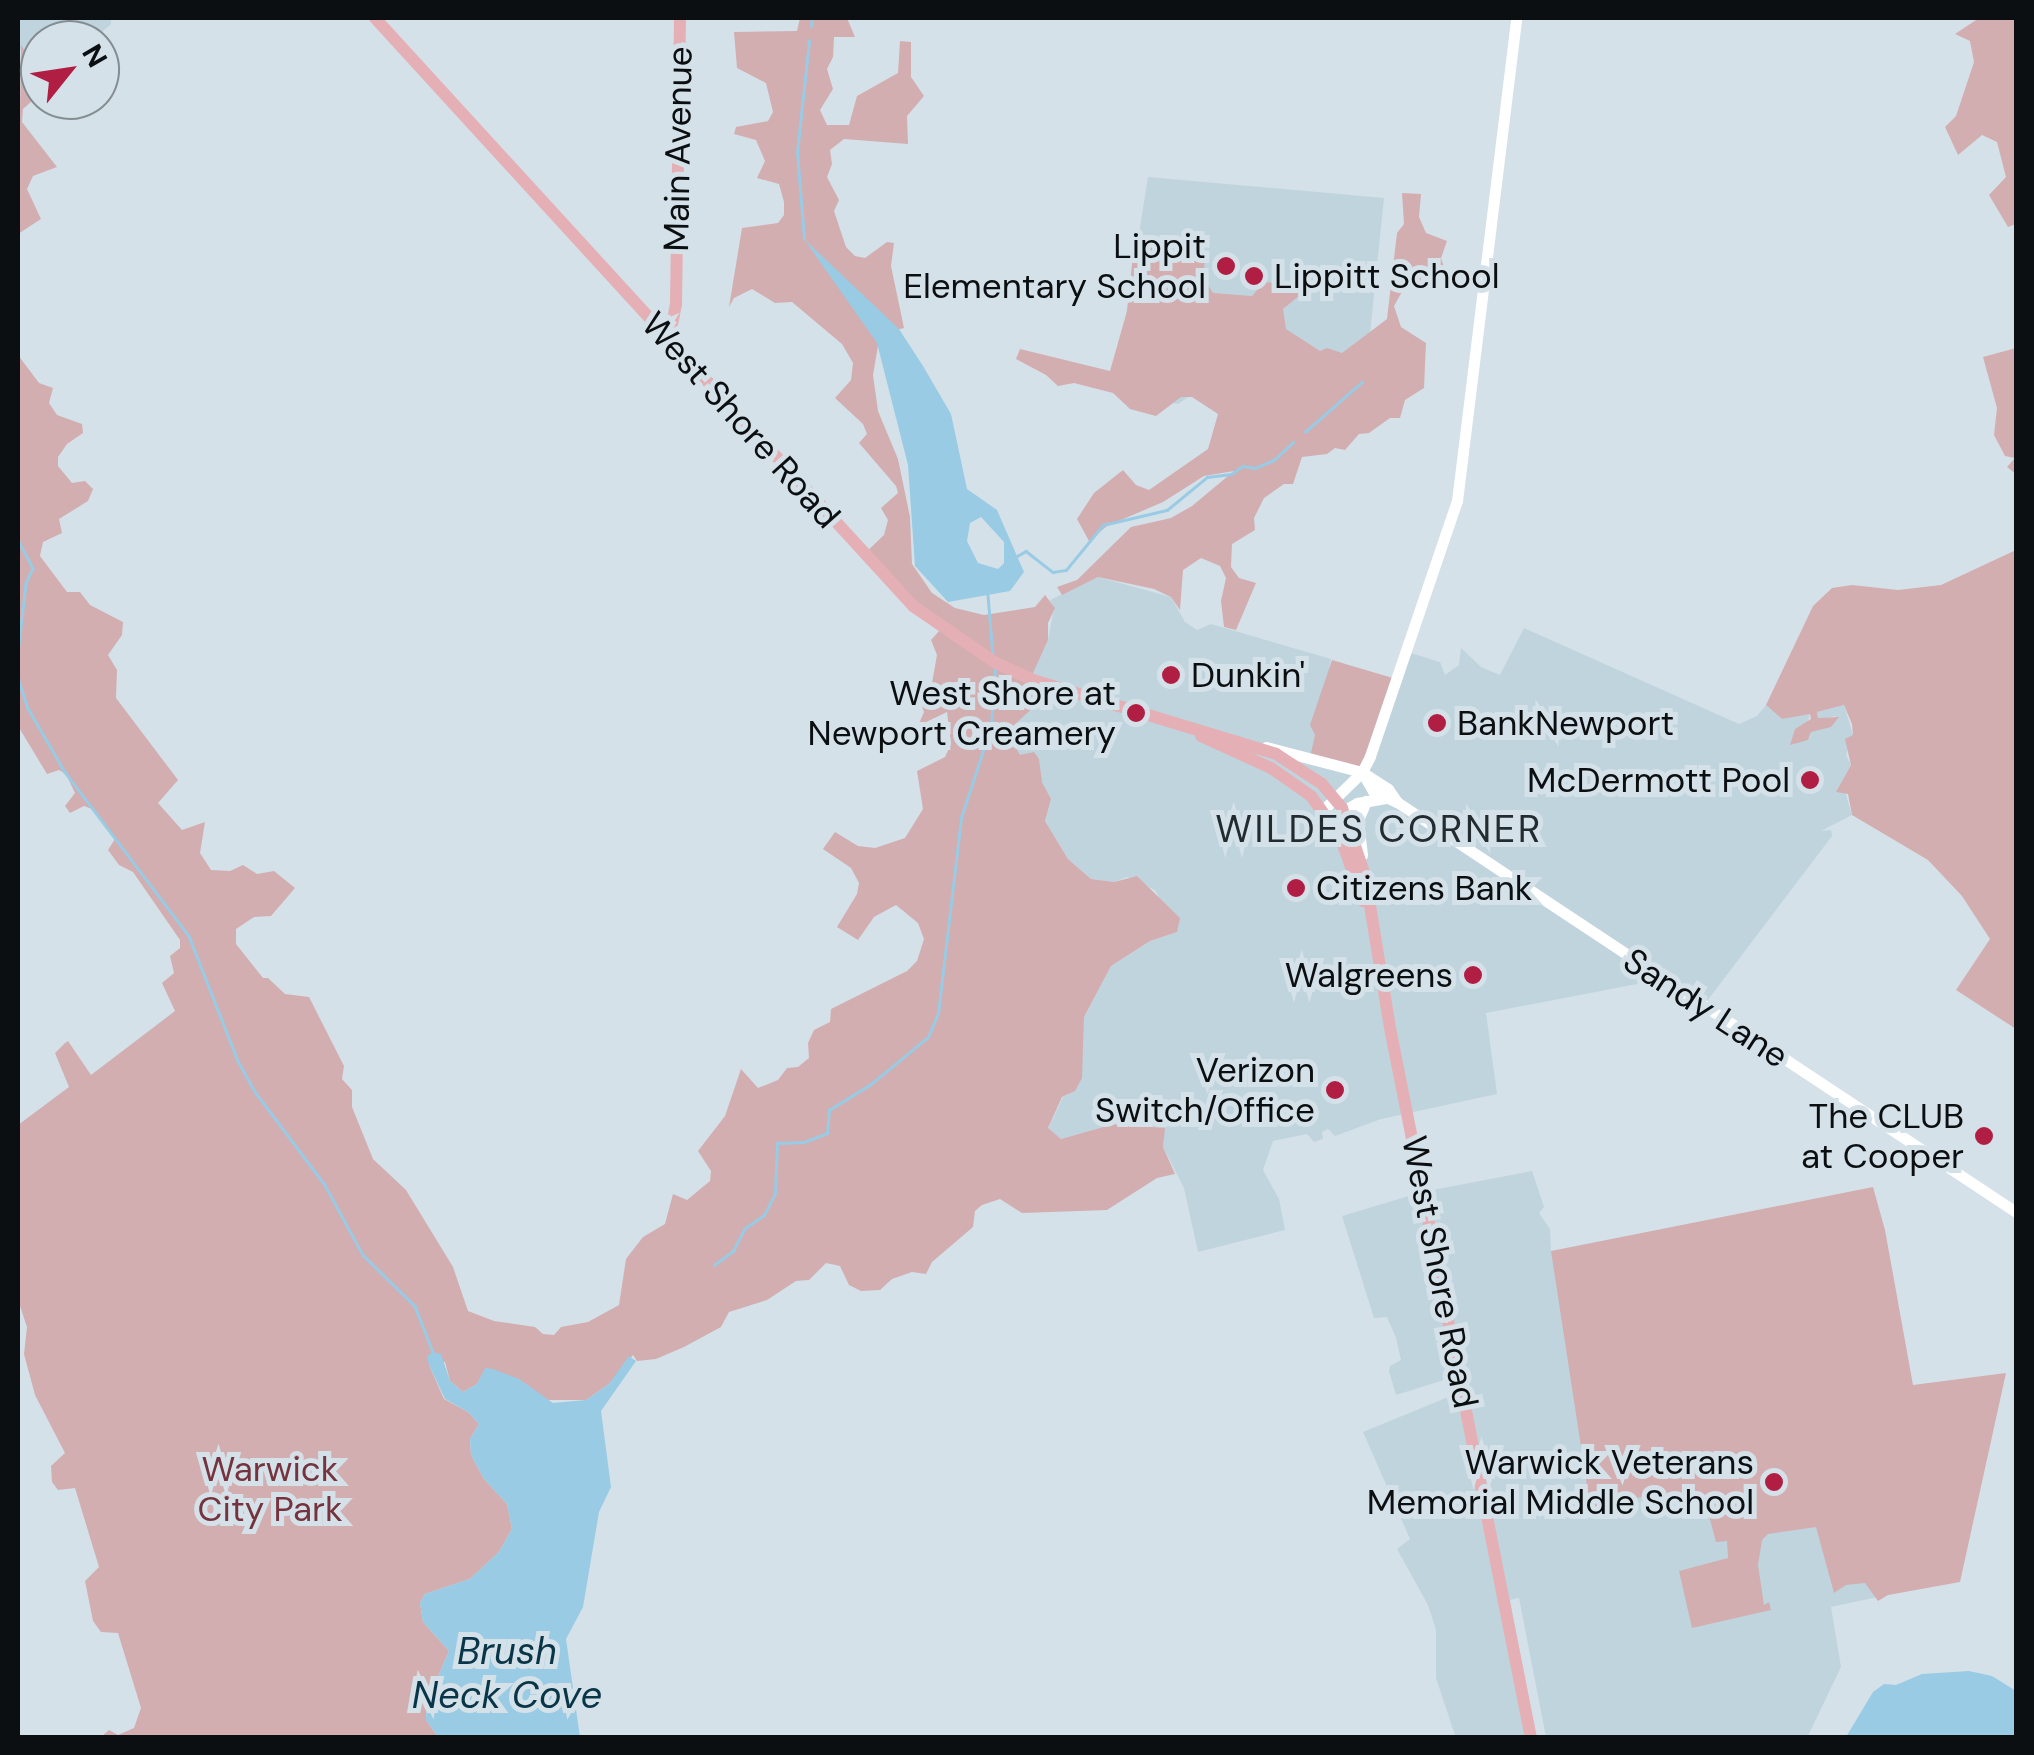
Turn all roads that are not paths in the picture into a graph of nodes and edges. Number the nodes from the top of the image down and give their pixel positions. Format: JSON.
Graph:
{"nodes":[{"id":1,"x":375,"y":18,"type":"edge"},
{"id":2,"x":680,"y":18,"type":"edge"},
{"id":3,"x":1516,"y":18,"type":"edge"},
{"id":4,"x":669,"y":340,"type":"junction"},
{"id":5,"x":1176,"y":724,"type":"junction"},
{"id":6,"x":1254,"y":744,"type":"junction"},
{"id":7,"x":1362,"y":772,"type":"junction"},
{"id":8,"x":1366,"y":800,"type":"junction"},
{"id":9,"x":1392,"y":800,"type":"junction"},
{"id":10,"x":1333,"y":809,"type":"junction"},
{"id":11,"x":1362,"y":859,"type":"junction"},
{"id":12,"x":1371,"y":924,"type":"junction"},
{"id":13,"x":2016,"y":1212,"type":"edge"},
{"id":14,"x":1531,"y":1738,"type":"edge"}],
"edges":[{"from":1,"to":4,"type":"main road","name":"West Shore Road"},
{"from":2,"to":4,"type":"main road","name":"Main Avenue"},
{"from":3,"to":7,"type":"main road"},
{"from":4,"to":5,"type":"main road","name":"West Shore Road"},
{"from":5,"to":6,"type":"main road","name":"West Shore Road"},
{"from":5,"to":10,"type":"main road","name":"West Shore Road"},
{"from":6,"to":7,"type":"main road","name":"Sandy Lane"},
{"from":6,"to":10,"type":"main road","name":"West Shore Road"},
{"from":7,"to":9,"type":"main road","name":"Sandy Lane"},
{"from":7,"to":10,"type":"main road"},
{"from":8,"to":9,"type":"main road"},
{"from":8,"to":10,"type":"main road"},
{"from":8,"to":11,"type":"main road"},
{"from":9,"to":13,"type":"main road","name":"Sandy Lane"},
{"from":10,"to":11,"type":"main road","name":"West Shore Road"},
{"from":10,"to":12,"type":"main road","name":"West Shore Road"},
{"from":11,"to":12,"type":"main road","name":"West Shore Road"},
{"from":12,"to":14,"type":"main road","name":"West Shore Road"}]}
